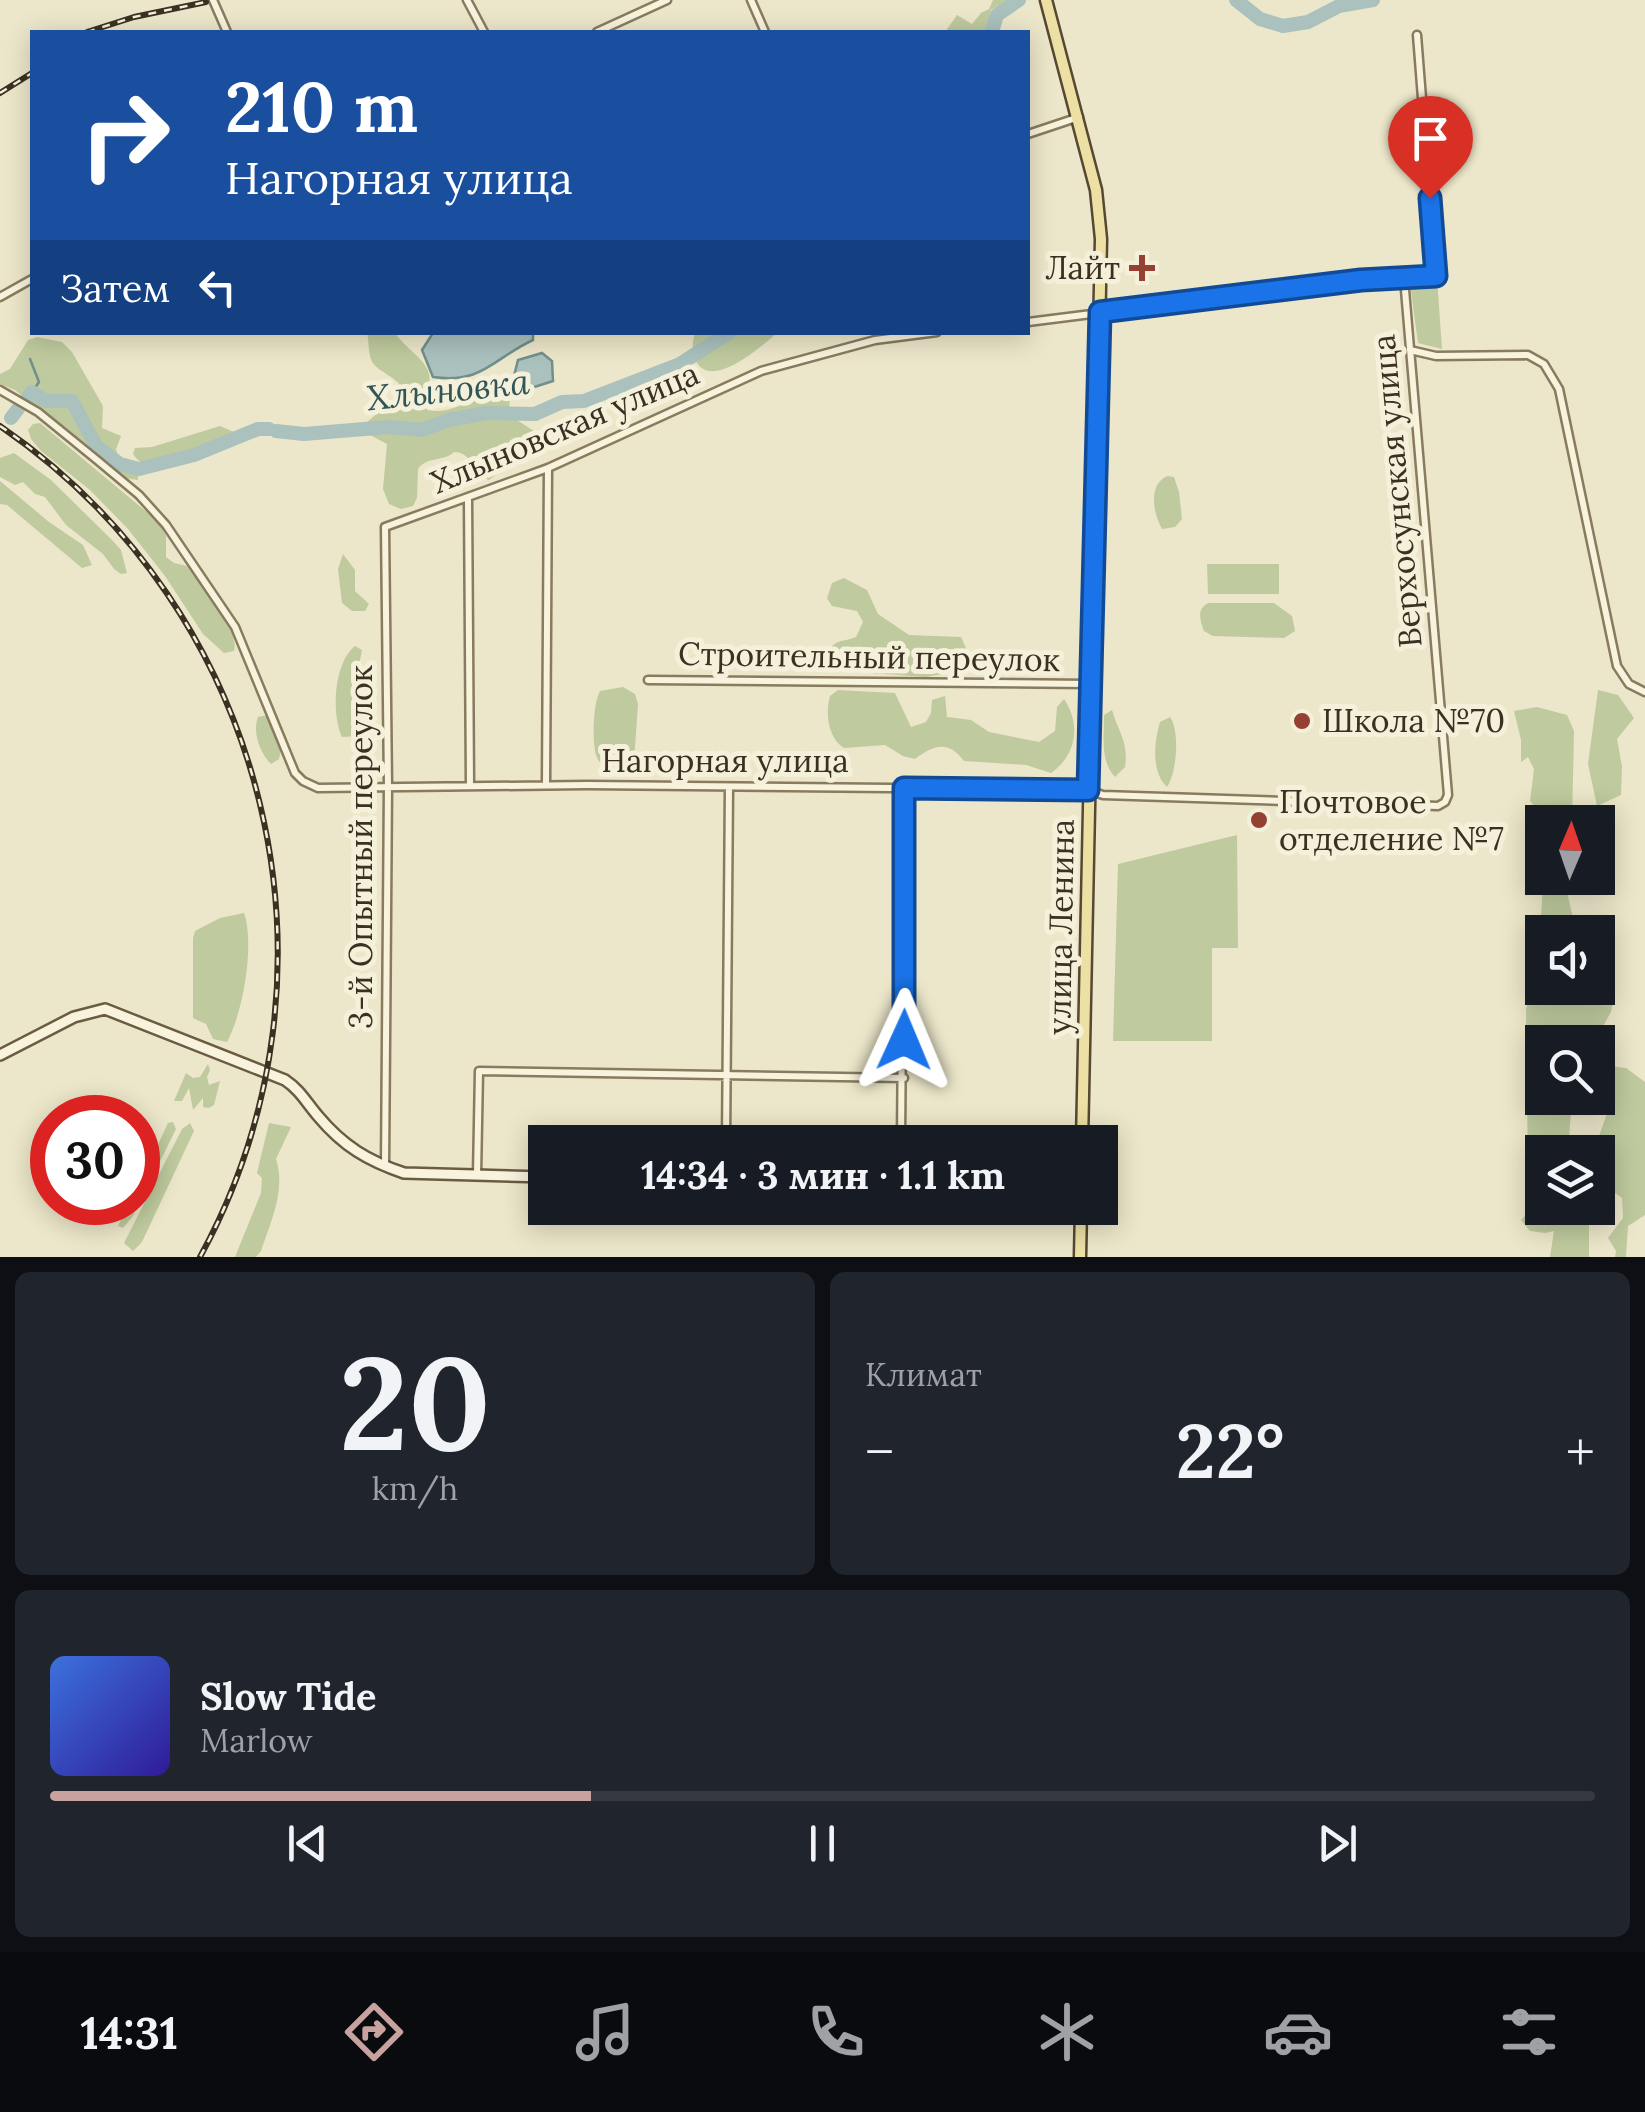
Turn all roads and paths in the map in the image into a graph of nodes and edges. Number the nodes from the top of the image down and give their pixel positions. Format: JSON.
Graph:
{"nodes":[{"id":1,"x":212,"y":0,"type":"edge"},
{"id":2,"x":466,"y":0,"type":"edge"},
{"id":3,"x":667,"y":0,"type":"edge"},
{"id":4,"x":750,"y":0,"type":"edge"},
{"id":5,"x":1046,"y":2,"type":"edge"},
{"id":6,"x":226,"y":30,"type":"edge"},
{"id":7,"x":483,"y":30,"type":"edge"},
{"id":8,"x":601,"y":30,"type":"edge"},
{"id":9,"x":764,"y":30,"type":"edge"},
{"id":10,"x":1417,"y":35,"type":"dead end"},
{"id":11,"x":1079,"y":117,"type":"junction"},
{"id":12,"x":1030,"y":133,"type":"edge"},
{"id":13,"x":1404,"y":278,"type":"junction"},
{"id":14,"x":30,"y":280,"type":"edge"},
{"id":15,"x":0,"y":297,"type":"edge"},
{"id":16,"x":1100,"y":312,"type":"junction"},
{"id":17,"x":1030,"y":322,"type":"edge"},
{"id":18,"x":914,"y":335,"type":"edge"},
{"id":19,"x":1410,"y":350,"type":"junction"},
{"id":20,"x":4,"y":392,"type":"edge"},
{"id":21,"x":548,"y":468,"type":"junction"},
{"id":22,"x":468,"y":499,"type":"junction"},
{"id":23,"x":385,"y":527,"type":"joint"},
{"id":24,"x":648,"y":680,"type":"dead end"},
{"id":25,"x":1090,"y":684,"type":"junction"},
{"id":26,"x":1645,"y":692,"type":"edge"},
{"id":27,"x":546,"y":785,"type":"junction"},
{"id":28,"x":388,"y":786,"type":"junction"},
{"id":29,"x":470,"y":786,"type":"junction"},
{"id":30,"x":729,"y":787,"type":"junction"},
{"id":31,"x":904,"y":788,"type":"junction"},
{"id":32,"x":1088,"y":790,"type":"junction"},
{"id":33,"x":1448,"y":795,"type":"joint"},
{"id":34,"x":0,"y":1056,"type":"edge"},
{"id":35,"x":728,"y":1076,"type":"junction"},
{"id":36,"x":904,"y":1078,"type":"junction"},
{"id":37,"x":727,"y":1125,"type":"edge"},
{"id":38,"x":902,"y":1125,"type":"edge"},
{"id":39,"x":1082,"y":1125,"type":"edge"},
{"id":40,"x":384,"y":1166,"type":"junction"},
{"id":41,"x":477,"y":1175,"type":"junction"},
{"id":42,"x":528,"y":1176,"type":"edge"},
{"id":43,"x":1080,"y":1225,"type":"edge"},
{"id":44,"x":1080,"y":1257,"type":"edge"}],
"edges":[{"from":1,"to":6,"type":"street"},
{"from":2,"to":7,"type":"street"},
{"from":3,"to":8,"type":"street"},
{"from":4,"to":9,"type":"street"},
{"from":5,"to":11,"type":"main road","name":"улица Ленина"},
{"from":10,"to":13,"type":"street"},
{"from":11,"to":12,"type":"street"},
{"from":11,"to":16,"type":"main road","name":"улица Ленина"},
{"from":13,"to":16,"type":"street"},
{"from":13,"to":19,"type":"street","name":"Верхосунская улица"},
{"from":14,"to":15,"type":"street"},
{"from":16,"to":17,"type":"street"},
{"from":16,"to":25,"type":"main road","name":"улица Ленина"},
{"from":18,"to":21,"type":"street","name":"Хлыновская улица"},
{"from":19,"to":26,"type":"street"},
{"from":19,"to":33,"type":"street","name":"Верхосунская улица"},
{"from":20,"to":28,"type":"street","name":"Нагорная улица"},
{"from":21,"to":22,"type":"street","name":"Хлыновская улица"},
{"from":21,"to":27,"type":"street"},
{"from":22,"to":23,"type":"street","name":"Хлыновская улица"},
{"from":22,"to":29,"type":"street"},
{"from":23,"to":28,"type":"street","name":"3-й Опытный переулок"},
{"from":24,"to":25,"type":"street","name":"Строительный переулок"},
{"from":25,"to":32,"type":"main road","name":"улица Ленина"},
{"from":27,"to":29,"type":"street","name":"Нагорная улица"},
{"from":27,"to":30,"type":"street","name":"Нагорная улица"},
{"from":28,"to":29,"type":"street","name":"Нагорная улица"},
{"from":28,"to":40,"type":"street","name":"3-й Опытный переулок"},
{"from":30,"to":31,"type":"street","name":"Нагорная улица"},
{"from":30,"to":35,"type":"street"},
{"from":31,"to":32,"type":"street","name":"Нагорная улица"},
{"from":31,"to":36,"type":"street"},
{"from":32,"to":33,"type":"street","name":"Нагорная улица"},
{"from":32,"to":39,"type":"main road","name":"улица Ленина"},
{"from":34,"to":40,"type":"main road"},
{"from":35,"to":36,"type":"street"},
{"from":35,"to":37,"type":"street"},
{"from":35,"to":41,"type":"street"},
{"from":36,"to":38,"type":"street"},
{"from":40,"to":41,"type":"main road"},
{"from":41,"to":42,"type":"main road"},
{"from":43,"to":44,"type":"main road"}]}
